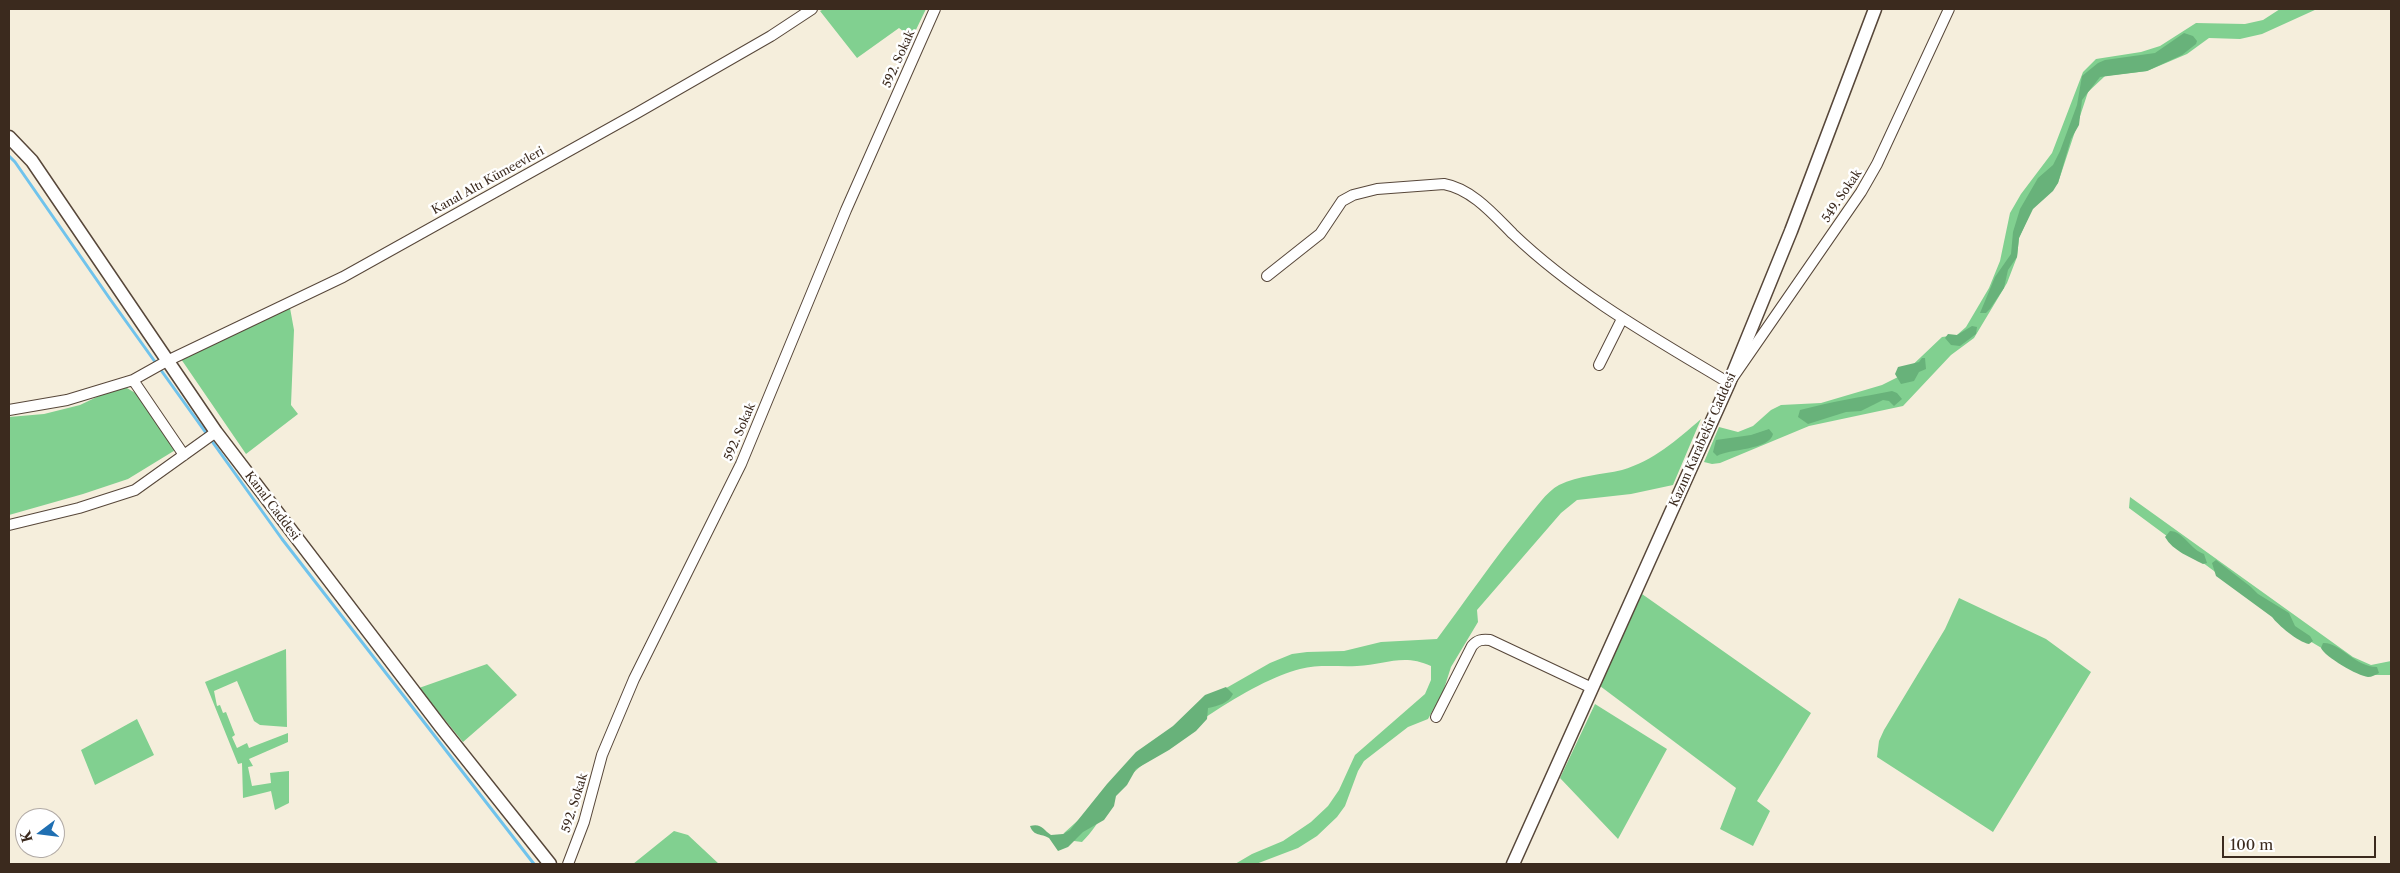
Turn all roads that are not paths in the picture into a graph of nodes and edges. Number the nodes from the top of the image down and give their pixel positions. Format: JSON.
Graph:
{"nodes":[{"id":1,"x":812,"y":9,"type":"edge"},
{"id":2,"x":935,"y":9,"type":"edge"},
{"id":3,"x":1875,"y":9,"type":"edge"},
{"id":4,"x":1949,"y":9,"type":"edge"},
{"id":5,"x":9,"y":137,"type":"edge"},
{"id":6,"x":1267,"y":276,"type":"dead end"},
{"id":7,"x":1622,"y":319,"type":"junction"},
{"id":8,"x":167,"y":361,"type":"junction"},
{"id":9,"x":1599,"y":365,"type":"dead end"},
{"id":10,"x":133,"y":380,"type":"junction"},
{"id":11,"x":1729,"y":383,"type":"junction"},
{"id":12,"x":9,"y":410,"type":"edge"},
{"id":13,"x":216,"y":432,"type":"junction"},
{"id":14,"x":186,"y":454,"type":"junction"},
{"id":15,"x":9,"y":525,"type":"edge"},
{"id":16,"x":1592,"y":688,"type":"junction"},
{"id":17,"x":1436,"y":717,"type":"dead end"},
{"id":18,"x":550,"y":864,"type":"edge"},
{"id":19,"x":568,"y":864,"type":"edge"},
{"id":20,"x":1513,"y":864,"type":"edge"}],
"edges":[{"from":1,"to":8,"type":"street","name":"Kanal Altı Kümeevleri"},
{"from":2,"to":19,"type":"street","name":"592. Sokak"},
{"from":3,"to":11,"type":"street","name":"Kazım Karabekir Caddesi"},
{"from":4,"to":11,"type":"street","name":"549. Sokak"},
{"from":5,"to":8,"type":"street","name":"Kanal Caddesi"},
{"from":6,"to":7,"type":"street"},
{"from":7,"to":9,"type":"street"},
{"from":7,"to":11,"type":"street"},
{"from":8,"to":10,"type":"street","name":"Kanal Altı Kümeevleri"},
{"from":8,"to":13,"type":"street","name":"Kanal Caddesi"},
{"from":10,"to":12,"type":"street","name":"Kanal Altı Kümeevleri"},
{"from":10,"to":14,"type":"street"},
{"from":11,"to":16,"type":"street","name":"Kazım Karabekir Caddesi"},
{"from":13,"to":14,"type":"street"},
{"from":13,"to":18,"type":"street","name":"Kanal Caddesi"},
{"from":14,"to":15,"type":"street"},
{"from":16,"to":17,"type":"street"},
{"from":16,"to":20,"type":"street","name":"Kazım Karabekir Caddesi"}]}
